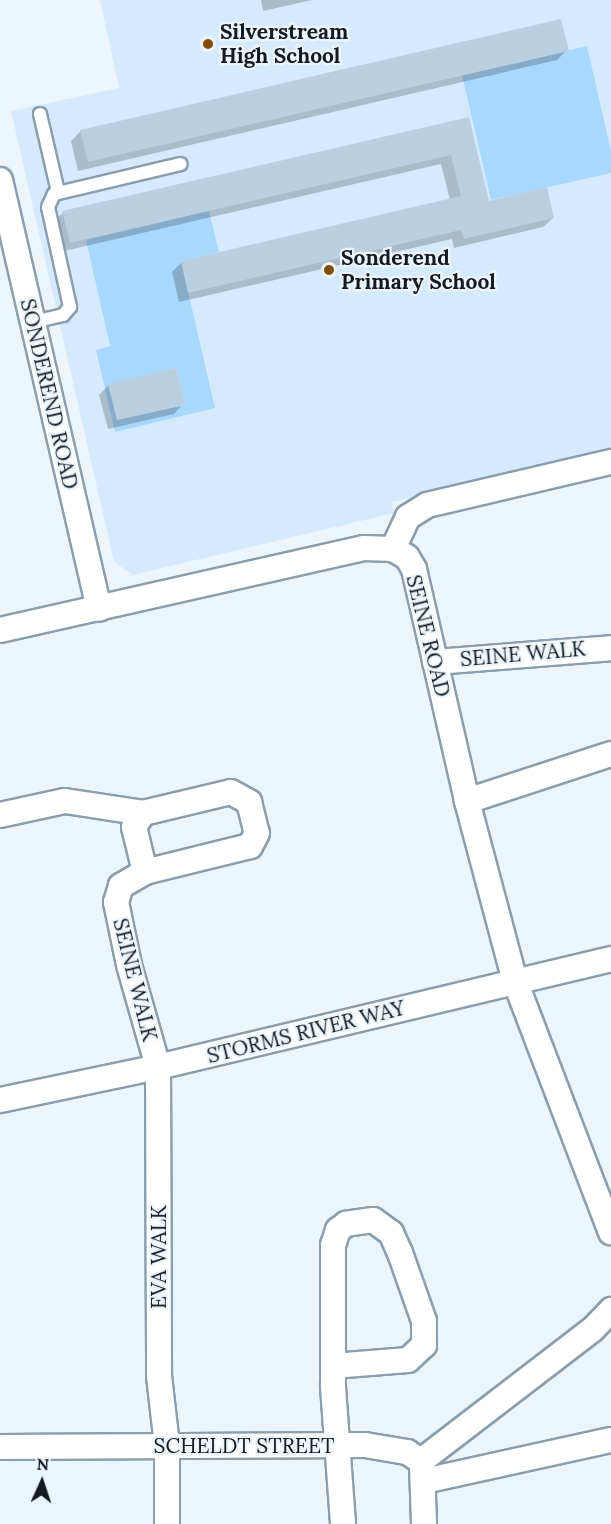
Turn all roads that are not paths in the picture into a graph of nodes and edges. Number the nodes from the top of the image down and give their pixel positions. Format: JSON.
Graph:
{"nodes":[{"id":1,"x":40,"y":114,"type":"dead end"},
{"id":2,"x":181,"y":164,"type":"dead end"},
{"id":3,"x":0,"y":180,"type":"edge"},
{"id":4,"x":58,"y":192,"type":"junction"},
{"id":5,"x":33,"y":322,"type":"junction"},
{"id":6,"x":611,"y":462,"type":"edge"},
{"id":7,"x":393,"y":549,"type":"junction"},
{"id":8,"x":99,"y":609,"type":"junction"},
{"id":9,"x":0,"y":630,"type":"edge"},
{"id":10,"x":611,"y":648,"type":"edge"},
{"id":11,"x":435,"y":662,"type":"junction"},
{"id":12,"x":611,"y":754,"type":"edge"},
{"id":13,"x":466,"y":801,"type":"junction"},
{"id":14,"x":143,"y":813,"type":"junction"},
{"id":15,"x":0,"y":815,"type":"edge"},
{"id":16,"x":145,"y":872,"type":"junction"},
{"id":17,"x":611,"y":959,"type":"edge"},
{"id":18,"x":515,"y":981,"type":"junction"},
{"id":19,"x":158,"y":1067,"type":"junction"},
{"id":20,"x":0,"y":1100,"type":"edge"},
{"id":21,"x":605,"y":1198,"type":"edge"},
{"id":22,"x":611,"y":1232,"type":"edge"},
{"id":23,"x":611,"y":1310,"type":"edge"},
{"id":24,"x":333,"y":1366,"type":"junction"},
{"id":25,"x":611,"y":1440,"type":"edge"},
{"id":26,"x":167,"y":1445,"type":"junction"},
{"id":27,"x":339,"y":1446,"type":"junction"},
{"id":28,"x":0,"y":1447,"type":"edge"},
{"id":29,"x":422,"y":1471,"type":"junction"},
{"id":30,"x":168,"y":1524,"type":"edge"},
{"id":31,"x":343,"y":1524,"type":"edge"},
{"id":32,"x":424,"y":1524,"type":"edge"}],
"edges":[{"from":1,"to":4,"type":"lane"},
{"from":2,"to":4,"type":"lane"},
{"from":3,"to":5,"type":"street","name":"SONDEREND ROAD"},
{"from":4,"to":5,"type":"lane"},
{"from":5,"to":8,"type":"street","name":"SONDEREND ROAD"},
{"from":6,"to":7,"type":"street"},
{"from":7,"to":8,"type":"street","name":"SEINE ROAD"},
{"from":7,"to":11,"type":"street","name":"SEINE ROAD"},
{"from":8,"to":9,"type":"street","name":"SEINE ROAD"},
{"from":10,"to":11,"type":"street","name":"SEINE WALK"},
{"from":11,"to":13,"type":"street","name":"SEINE ROAD"},
{"from":12,"to":13,"type":"street"},
{"from":13,"to":18,"type":"street","name":"SEINE ROAD"},
{"from":14,"to":15,"type":"street"},
{"from":14,"to":16,"type":"street"},
{"from":14,"to":16,"type":"street","name":"SEINE WALK"},
{"from":16,"to":19,"type":"street","name":"SEINE WALK"},
{"from":17,"to":18,"type":"street","name":"STORMS RIVER WAY"},
{"from":18,"to":19,"type":"street","name":"STORMS RIVER WAY"},
{"from":18,"to":21,"type":"street","name":"SEINE ROAD"},
{"from":19,"to":20,"type":"street","name":"STORMS RIVER WAY"},
{"from":19,"to":26,"type":"street","name":"EVA WALK"},
{"from":21,"to":22,"type":"street","name":"SEINE ROAD"},
{"from":23,"to":29,"type":"street"},
{"from":24,"to":24,"type":"street"},
{"from":24,"to":27,"type":"street"},
{"from":25,"to":29,"type":"street"},
{"from":26,"to":27,"type":"street","name":"SCHELDT STREET"},
{"from":26,"to":28,"type":"street","name":"SCHELDT STREET"},
{"from":26,"to":30,"type":"street","name":"EVA WALK"},
{"from":27,"to":29,"type":"street","name":"SCHELDT STREET"},
{"from":27,"to":31,"type":"street"},
{"from":29,"to":32,"type":"street"}]}
